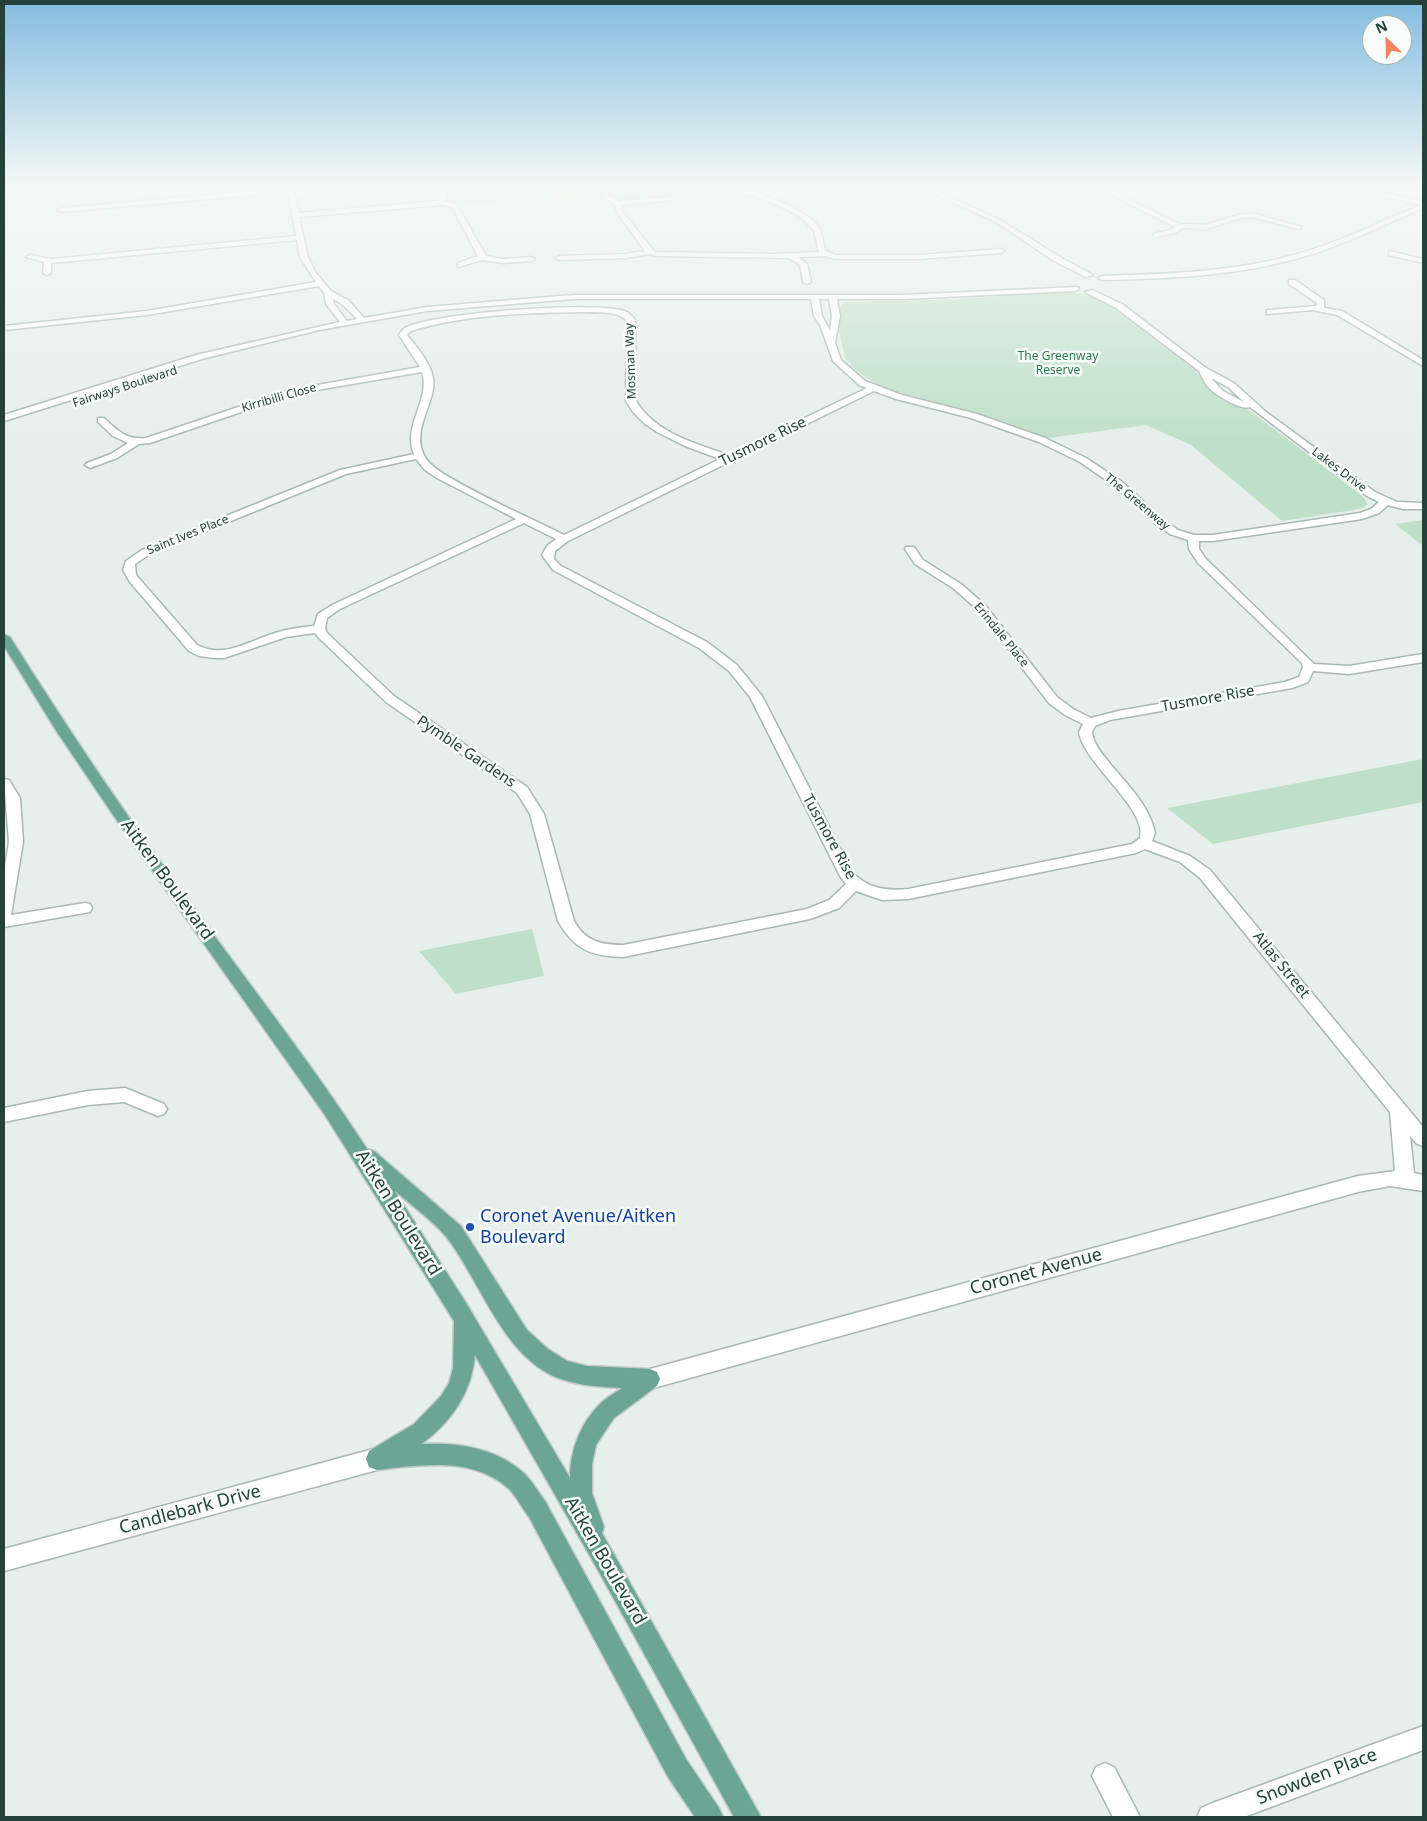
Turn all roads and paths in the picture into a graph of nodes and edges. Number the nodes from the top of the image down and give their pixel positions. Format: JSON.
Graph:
{"nodes":[{"id":1,"x":312,"y":271,"type":"edge"},
{"id":2,"x":805,"y":271,"type":"edge"},
{"id":3,"x":1063,"y":271,"type":"edge"},
{"id":4,"x":1080,"y":271,"type":"edge"},
{"id":5,"x":1206,"y":271,"type":"edge"},
{"id":6,"x":1088,"y":275,"type":"junction"},
{"id":7,"x":1067,"y":278,"type":"junction"},
{"id":8,"x":1102,"y":278,"type":"junction"},
{"id":9,"x":1145,"y":278,"type":"junction"},
{"id":10,"x":807,"y":282,"type":"dead end"},
{"id":11,"x":1292,"y":282,"type":"dead end"},
{"id":12,"x":320,"y":284,"type":"junction"},
{"id":13,"x":1111,"y":287,"type":"junction"},
{"id":14,"x":1075,"y":289,"type":"junction"},
{"id":15,"x":1020,"y":290,"type":"junction"},
{"id":16,"x":1089,"y":292,"type":"junction"},
{"id":17,"x":328,"y":293,"type":"junction"},
{"id":18,"x":815,"y":297,"type":"junction"},
{"id":19,"x":833,"y":297,"type":"junction"},
{"id":20,"x":1119,"y":306,"type":"junction"},
{"id":21,"x":1320,"y":308,"type":"junction"},
{"id":22,"x":1270,"y":312,"type":"dead end"},
{"id":23,"x":362,"y":320,"type":"junction"},
{"id":24,"x":345,"y":323,"type":"junction"},
{"id":25,"x":4,"y":328,"type":"edge"},
{"id":26,"x":832,"y":343,"type":"junction"},
{"id":27,"x":246,"y":346,"type":"junction"},
{"id":28,"x":1423,"y":364,"type":"edge"},
{"id":29,"x":425,"y":369,"type":"junction"},
{"id":30,"x":111,"y":384,"type":"junction"},
{"id":31,"x":873,"y":388,"type":"junction"},
{"id":32,"x":122,"y":389,"type":"junction"},
{"id":33,"x":4,"y":418,"type":"edge"},
{"id":34,"x":101,"y":420,"type":"dead end"},
{"id":35,"x":4,"y":427,"type":"edge"},
{"id":36,"x":136,"y":442,"type":"junction"},
{"id":37,"x":418,"y":456,"type":"junction"},
{"id":38,"x":729,"y":459,"type":"junction"},
{"id":39,"x":90,"y":464,"type":"dead end"},
{"id":40,"x":1386,"y":502,"type":"junction"},
{"id":41,"x":1423,"y":506,"type":"edge"},
{"id":42,"x":524,"y":519,"type":"junction"},
{"id":43,"x":1193,"y":538,"type":"junction"},
{"id":44,"x":564,"y":540,"type":"junction"},
{"id":45,"x":910,"y":549,"type":"dead end"},
{"id":46,"x":318,"y":629,"type":"junction"},
{"id":47,"x":4,"y":637,"type":"edge"},
{"id":48,"x":1423,"y":658,"type":"edge"},
{"id":49,"x":1309,"y":667,"type":"junction"},
{"id":50,"x":1091,"y":723,"type":"junction"},
{"id":51,"x":4,"y":783,"type":"edge"},
{"id":52,"x":1144,"y":843,"type":"junction"},
{"id":53,"x":854,"y":885,"type":"junction"},
{"id":54,"x":85,"y":908,"type":"dead end"},
{"id":55,"x":4,"y":914,"type":"edge"},
{"id":56,"x":4,"y":922,"type":"edge"},
{"id":57,"x":158,"y":1109,"type":"dead end"},
{"id":58,"x":1399,"y":1110,"type":"junction"},
{"id":59,"x":4,"y":1115,"type":"edge"},
{"id":60,"x":1423,"y":1139,"type":"edge"},
{"id":61,"x":354,"y":1144,"type":"junction"},
{"id":62,"x":1405,"y":1178,"type":"junction"},
{"id":63,"x":1423,"y":1183,"type":"edge"},
{"id":64,"x":462,"y":1314,"type":"junction"},
{"id":65,"x":650,"y":1378,"type":"junction"},
{"id":66,"x":377,"y":1459,"type":"junction"},
{"id":67,"x":4,"y":1560,"type":"edge"},
{"id":68,"x":604,"y":1560,"type":"junction"},
{"id":69,"x":1423,"y":1738,"type":"edge"},
{"id":70,"x":1104,"y":1776,"type":"dead end"},
{"id":71,"x":710,"y":1817,"type":"edge"},
{"id":72,"x":748,"y":1817,"type":"edge"},
{"id":73,"x":1127,"y":1817,"type":"edge"},
{"id":74,"x":1210,"y":1817,"type":"edge"}],
"edges":[{"from":1,"to":12,"type":"street"},
{"from":2,"to":10,"type":"street"},
{"from":3,"to":7,"type":"street"},
{"from":4,"to":6,"type":"street"},
{"from":5,"to":9,"type":"street"},
{"from":6,"to":7,"type":"street","name":"Fairways Boulevard"},
{"from":6,"to":8,"type":"street"},
{"from":7,"to":14,"type":"street"},
{"from":7,"to":15,"type":"street","name":"Fairways Boulevard"},
{"from":8,"to":9,"type":"street"},
{"from":8,"to":13,"type":"street"},
{"from":9,"to":13,"type":"street"},
{"from":11,"to":21,"type":"street"},
{"from":12,"to":17,"type":"street"},
{"from":12,"to":25,"type":"street"},
{"from":13,"to":16,"type":"street"},
{"from":13,"to":20,"type":"street","name":"Lakes Drive"},
{"from":14,"to":15,"type":"street","name":"Fairways Boulevard"},
{"from":14,"to":16,"type":"street"},
{"from":15,"to":19,"type":"street","name":"Fairways Boulevard"},
{"from":16,"to":20,"type":"street","name":"Lakes Drive"},
{"from":17,"to":23,"type":"street"},
{"from":17,"to":24,"type":"street"},
{"from":18,"to":19,"type":"street","name":"Fairways Boulevard"},
{"from":18,"to":23,"type":"street","name":"Fairways Boulevard"},
{"from":18,"to":26,"type":"street","name":"The Greenway"},
{"from":19,"to":26,"type":"street"},
{"from":20,"to":40,"type":"street","name":"Lakes Drive"},
{"from":21,"to":22,"type":"street"},
{"from":21,"to":28,"type":"street"},
{"from":23,"to":24,"type":"street","name":"Fairways Boulevard"},
{"from":24,"to":27,"type":"street","name":"Fairways Boulevard"},
{"from":26,"to":31,"type":"street","name":"The Greenway"},
{"from":27,"to":30,"type":"street","name":"Fairways Boulevard"},
{"from":27,"to":32,"type":"street","name":"Fairways Boulevard"},
{"from":29,"to":36,"type":"street","name":"Kirribilli Close"},
{"from":29,"to":37,"type":"street","name":"Mosman Way"},
{"from":29,"to":38,"type":"street","name":"Mosman Way"},
{"from":30,"to":32,"type":"street"},
{"from":30,"to":33,"type":"street","name":"Fairways Boulevard"},
{"from":31,"to":38,"type":"street","name":"Tusmore Rise"},
{"from":31,"to":43,"type":"street","name":"The Greenway"},
{"from":32,"to":35,"type":"street","name":"Fairways Boulevard"},
{"from":34,"to":36,"type":"street"},
{"from":36,"to":39,"type":"street","name":"Kirribilli Close"},
{"from":37,"to":42,"type":"street"},
{"from":37,"to":46,"type":"street","name":"Saint Ives Place"},
{"from":38,"to":44,"type":"street","name":"Tusmore Rise"},
{"from":40,"to":41,"type":"street","name":"Lakes Drive"},
{"from":40,"to":43,"type":"street","name":"The Greenway"},
{"from":42,"to":44,"type":"street"},
{"from":42,"to":46,"type":"street"},
{"from":43,"to":49,"type":"street"},
{"from":44,"to":53,"type":"street","name":"Tusmore Rise"},
{"from":45,"to":50,"type":"street","name":"Erindale Place"},
{"from":46,"to":53,"type":"street","name":"Pymble Gardens"},
{"from":47,"to":61,"type":"main road","name":"Aitken Boulevard"},
{"from":48,"to":49,"type":"street"},
{"from":49,"to":50,"type":"street","name":"Tusmore Rise"},
{"from":50,"to":52,"type":"street"},
{"from":51,"to":55,"type":"street"},
{"from":52,"to":53,"type":"street","name":"Tusmore Rise"},
{"from":52,"to":58,"type":"street","name":"Atlas Street"},
{"from":54,"to":56,"type":"street"},
{"from":57,"to":59,"type":"street"},
{"from":58,"to":60,"type":"street","name":"Atlas Street"},
{"from":58,"to":62,"type":"street"},
{"from":61,"to":64,"type":"main road","name":"Aitken Boulevard"},
{"from":61,"to":65,"type":"main road"},
{"from":62,"to":63,"type":"street","name":"Coronet Avenue"},
{"from":62,"to":65,"type":"street","name":"Coronet Avenue"},
{"from":64,"to":66,"type":"main road"},
{"from":64,"to":68,"type":"main road","name":"Aitken Boulevard"},
{"from":65,"to":68,"type":"main road"},
{"from":66,"to":67,"type":"street","name":"Candlebark Drive"},
{"from":66,"to":71,"type":"main road"},
{"from":68,"to":72,"type":"main road","name":"Aitken Boulevard"},
{"from":69,"to":74,"type":"street","name":"Snowden Place"},
{"from":70,"to":73,"type":"street"}]}
